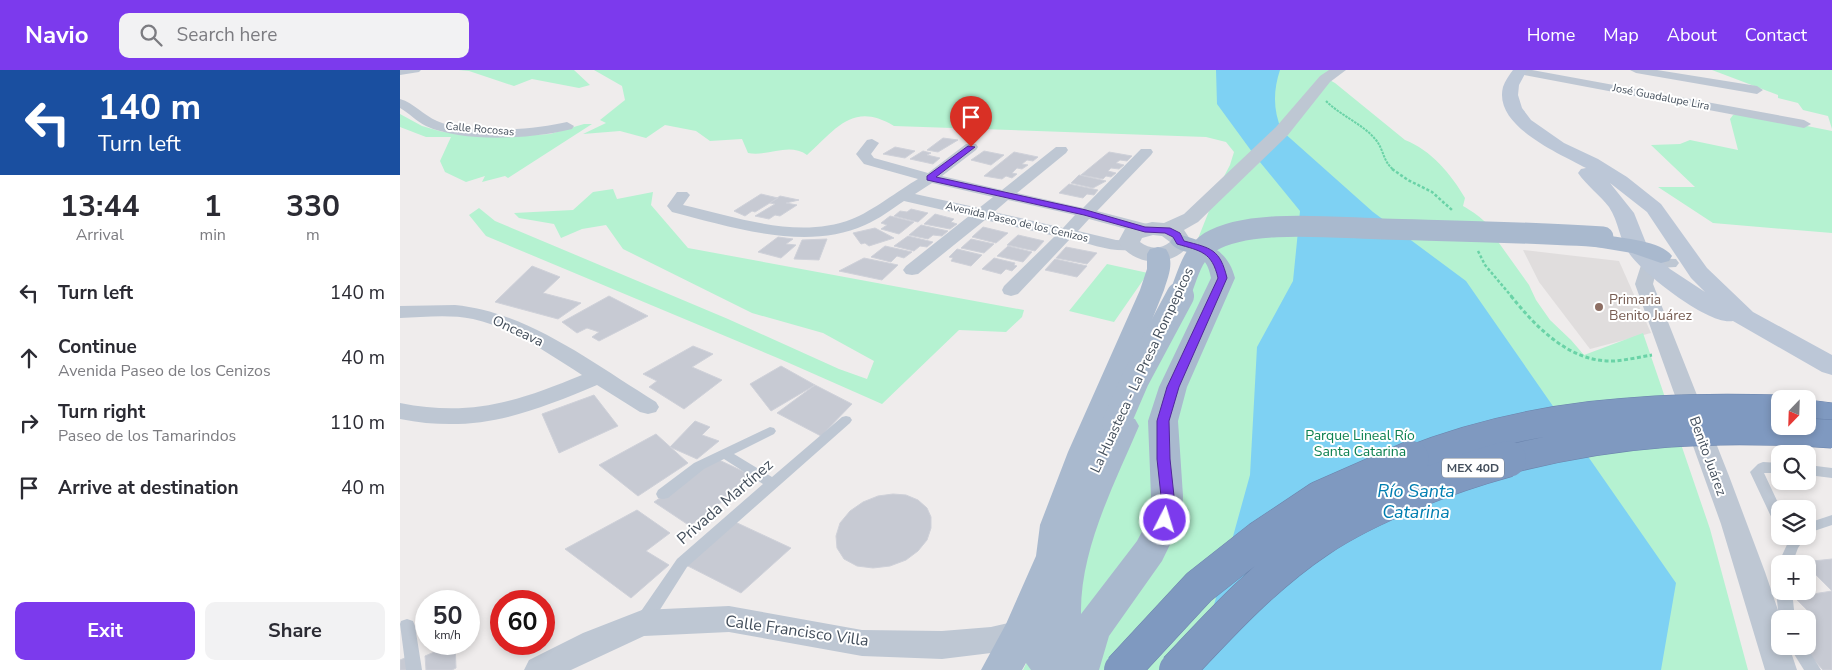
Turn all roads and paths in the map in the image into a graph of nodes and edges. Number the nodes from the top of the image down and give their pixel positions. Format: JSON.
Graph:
{"nodes":[{"id":1,"x":415,"y":70,"type":"edge"},
{"id":2,"x":1339,"y":70,"type":"edge"},
{"id":3,"x":1628,"y":70,"type":"edge"},
{"id":4,"x":1636,"y":70,"type":"edge"},
{"id":5,"x":1519,"y":71,"type":"edge"},
{"id":6,"x":400,"y":72,"type":"edge"},
{"id":7,"x":1627,"y":90,"type":"junction"},
{"id":8,"x":1757,"y":90,"type":"dead end"},
{"id":9,"x":400,"y":103,"type":"edge"},
{"id":10,"x":1804,"y":124,"type":"dead end"},
{"id":11,"x":567,"y":126,"type":"dead end"},
{"id":12,"x":872,"y":143,"type":"dead end"},
{"id":13,"x":971,"y":147,"type":"dead end"},
{"id":14,"x":1558,"y":147,"type":"junction"},
{"id":15,"x":1061,"y":150,"type":"dead end"},
{"id":16,"x":1146,"y":152,"type":"dead end"},
{"id":17,"x":1591,"y":163,"type":"junction"},
{"id":18,"x":930,"y":178,"type":"junction"},
{"id":19,"x":682,"y":195,"type":"dead end"},
{"id":20,"x":1006,"y":195,"type":"junction"},
{"id":21,"x":904,"y":196,"type":"junction"},
{"id":22,"x":983,"y":213,"type":"junction"},
{"id":23,"x":1086,"y":213,"type":"junction"},
{"id":24,"x":1066,"y":233,"type":"junction"},
{"id":25,"x":1138,"y":237,"type":"junction"},
{"id":26,"x":1169,"y":242,"type":"junction"},
{"id":27,"x":1651,"y":252,"type":"junction"},
{"id":28,"x":912,"y":270,"type":"dead end"},
{"id":29,"x":1011,"y":290,"type":"dead end"},
{"id":30,"x":400,"y":312,"type":"edge"},
{"id":31,"x":1750,"y":321,"type":"junction"},
{"id":32,"x":1832,"y":366,"type":"edge"},
{"id":33,"x":597,"y":377,"type":"junction"},
{"id":34,"x":648,"y":407,"type":"dead end"},
{"id":35,"x":1771,"y":409,"type":"edge"},
{"id":36,"x":400,"y":411,"type":"edge"},
{"id":37,"x":1816,"y":411,"type":"edge"},
{"id":38,"x":1832,"y":413,"type":"edge"},
{"id":39,"x":846,"y":420,"type":"dead end"},
{"id":40,"x":1120,"y":425,"type":"junction"},
{"id":41,"x":770,"y":431,"type":"dead end"},
{"id":42,"x":1832,"y":434,"type":"edge"},
{"id":43,"x":725,"y":454,"type":"junction"},
{"id":44,"x":1771,"y":467,"type":"edge"},
{"id":45,"x":1816,"y":471,"type":"edge"},
{"id":46,"x":1832,"y":473,"type":"edge"},
{"id":47,"x":773,"y":484,"type":"junction"},
{"id":48,"x":663,"y":494,"type":"dead end"},
{"id":49,"x":1771,"y":502,"type":"edge"},
{"id":50,"x":1832,"y":520,"type":"edge"},
{"id":51,"x":1816,"y":525,"type":"edge"},
{"id":52,"x":1053,"y":554,"type":"junction"},
{"id":53,"x":1061,"y":618,"type":"junction"},
{"id":54,"x":642,"y":623,"type":"junction"},
{"id":55,"x":407,"y":626,"type":"dead end"},
{"id":56,"x":1021,"y":634,"type":"junction"},
{"id":57,"x":1803,"y":655,"type":"edge"},
{"id":58,"x":414,"y":670,"type":"edge"},
{"id":59,"x":540,"y":670,"type":"edge"},
{"id":60,"x":1001,"y":670,"type":"edge"},
{"id":61,"x":1055,"y":670,"type":"edge"},
{"id":62,"x":1066,"y":670,"type":"edge"},
{"id":63,"x":1079,"y":670,"type":"edge"},
{"id":64,"x":1122,"y":670,"type":"edge"},
{"id":65,"x":1177,"y":670,"type":"edge"},
{"id":66,"x":1781,"y":670,"type":"edge"},
{"id":67,"x":1812,"y":670,"type":"edge"}],
"edges":[{"from":1,"to":6,"type":"street"},
{"from":2,"to":26,"type":"street"},
{"from":3,"to":7,"type":"street"},
{"from":4,"to":8,"type":"street"},
{"from":5,"to":7,"type":"street","name":"José Guadalupe Lira"},
{"from":5,"to":14,"type":"main road"},
{"from":7,"to":10,"type":"street","name":"José Guadalupe Lira"},
{"from":9,"to":11,"type":"street","name":"Calle Rocosas"},
{"from":12,"to":18,"type":"street","name":"Avenida Paseo de los Cenizos"},
{"from":13,"to":18,"type":"street"},
{"from":14,"to":17,"type":"main road"},
{"from":14,"to":27,"type":"main road"},
{"from":15,"to":20,"type":"street"},
{"from":16,"to":23,"type":"street"},
{"from":17,"to":27,"type":"main road"},
{"from":17,"to":31,"type":"main road"},
{"from":18,"to":20,"type":"street","name":"Avenida Paseo de los Cenizos"},
{"from":18,"to":21,"type":"street"},
{"from":19,"to":21,"type":"street"},
{"from":20,"to":22,"type":"street"},
{"from":20,"to":23,"type":"street","name":"Avenida Paseo de los Cenizos"},
{"from":21,"to":22,"type":"street","name":"Avenida Paseo de los Cenizos"},
{"from":22,"to":24,"type":"street","name":"Avenida Paseo de los Cenizos"},
{"from":22,"to":28,"type":"street"},
{"from":23,"to":24,"type":"street"},
{"from":23,"to":25,"type":"street","name":"Avenida Paseo de los Cenizos"},
{"from":24,"to":25,"type":"street","name":"Avenida Paseo de los Cenizos"},
{"from":24,"to":29,"type":"street"},
{"from":25,"to":26,"type":"street"},
{"from":26,"to":52,"type":"main road"},
{"from":26,"to":63,"type":"main road"},
{"from":27,"to":31,"type":"main road"},
{"from":27,"to":40,"type":"main road","name":"La Huasteca - La Presa Rompepicos","bridge":true},
{"from":27,"to":66,"type":"street","name":"Benito Juárez"},
{"from":30,"to":33,"type":"street","name":"Onceava"},
{"from":31,"to":32,"type":"main road"},
{"from":33,"to":34,"type":"street","name":"Onceava"},
{"from":33,"to":36,"type":"street"},
{"from":35,"to":64,"type":"highway","number":"MEX 40D","bridge":true},
{"from":37,"to":38,"type":"highway"},
{"from":39,"to":47,"type":"lane","name":"Privada Martínez"},
{"from":40,"to":52,"type":"main road","name":"La Huasteca - La Presa Rompepicos"},
{"from":40,"to":53,"type":"main road","name":"La Huasteca - La Presa Rompepicos"},
{"from":41,"to":43,"type":"lane"},
{"from":42,"to":65,"type":"highway","number":"MEX 40D","bridge":true},
{"from":43,"to":47,"type":"lane"},
{"from":43,"to":48,"type":"lane"},
{"from":44,"to":49,"type":"lane"},
{"from":45,"to":46,"type":"lane"},
{"from":47,"to":54,"type":"lane","name":"Privada Martínez"},
{"from":50,"to":51,"type":"lane"},
{"from":52,"to":56,"type":"main road","name":"La Huasteca - La Presa Rompepicos"},
{"from":53,"to":56,"type":"street","name":"Calle Francisco Villa"},
{"from":53,"to":62,"type":"main road","name":"La Huasteca - La Presa Rompepicos"},
{"from":54,"to":56,"type":"street","name":"Calle Francisco Villa"},
{"from":54,"to":59,"type":"street","name":"Calle Francisco Villa"},
{"from":55,"to":58,"type":"lane"},
{"from":56,"to":60,"type":"main road","name":"La Huasteca - La Presa Rompepicos"},
{"from":56,"to":61,"type":"main road"},
{"from":57,"to":67,"type":"lane"}]}
